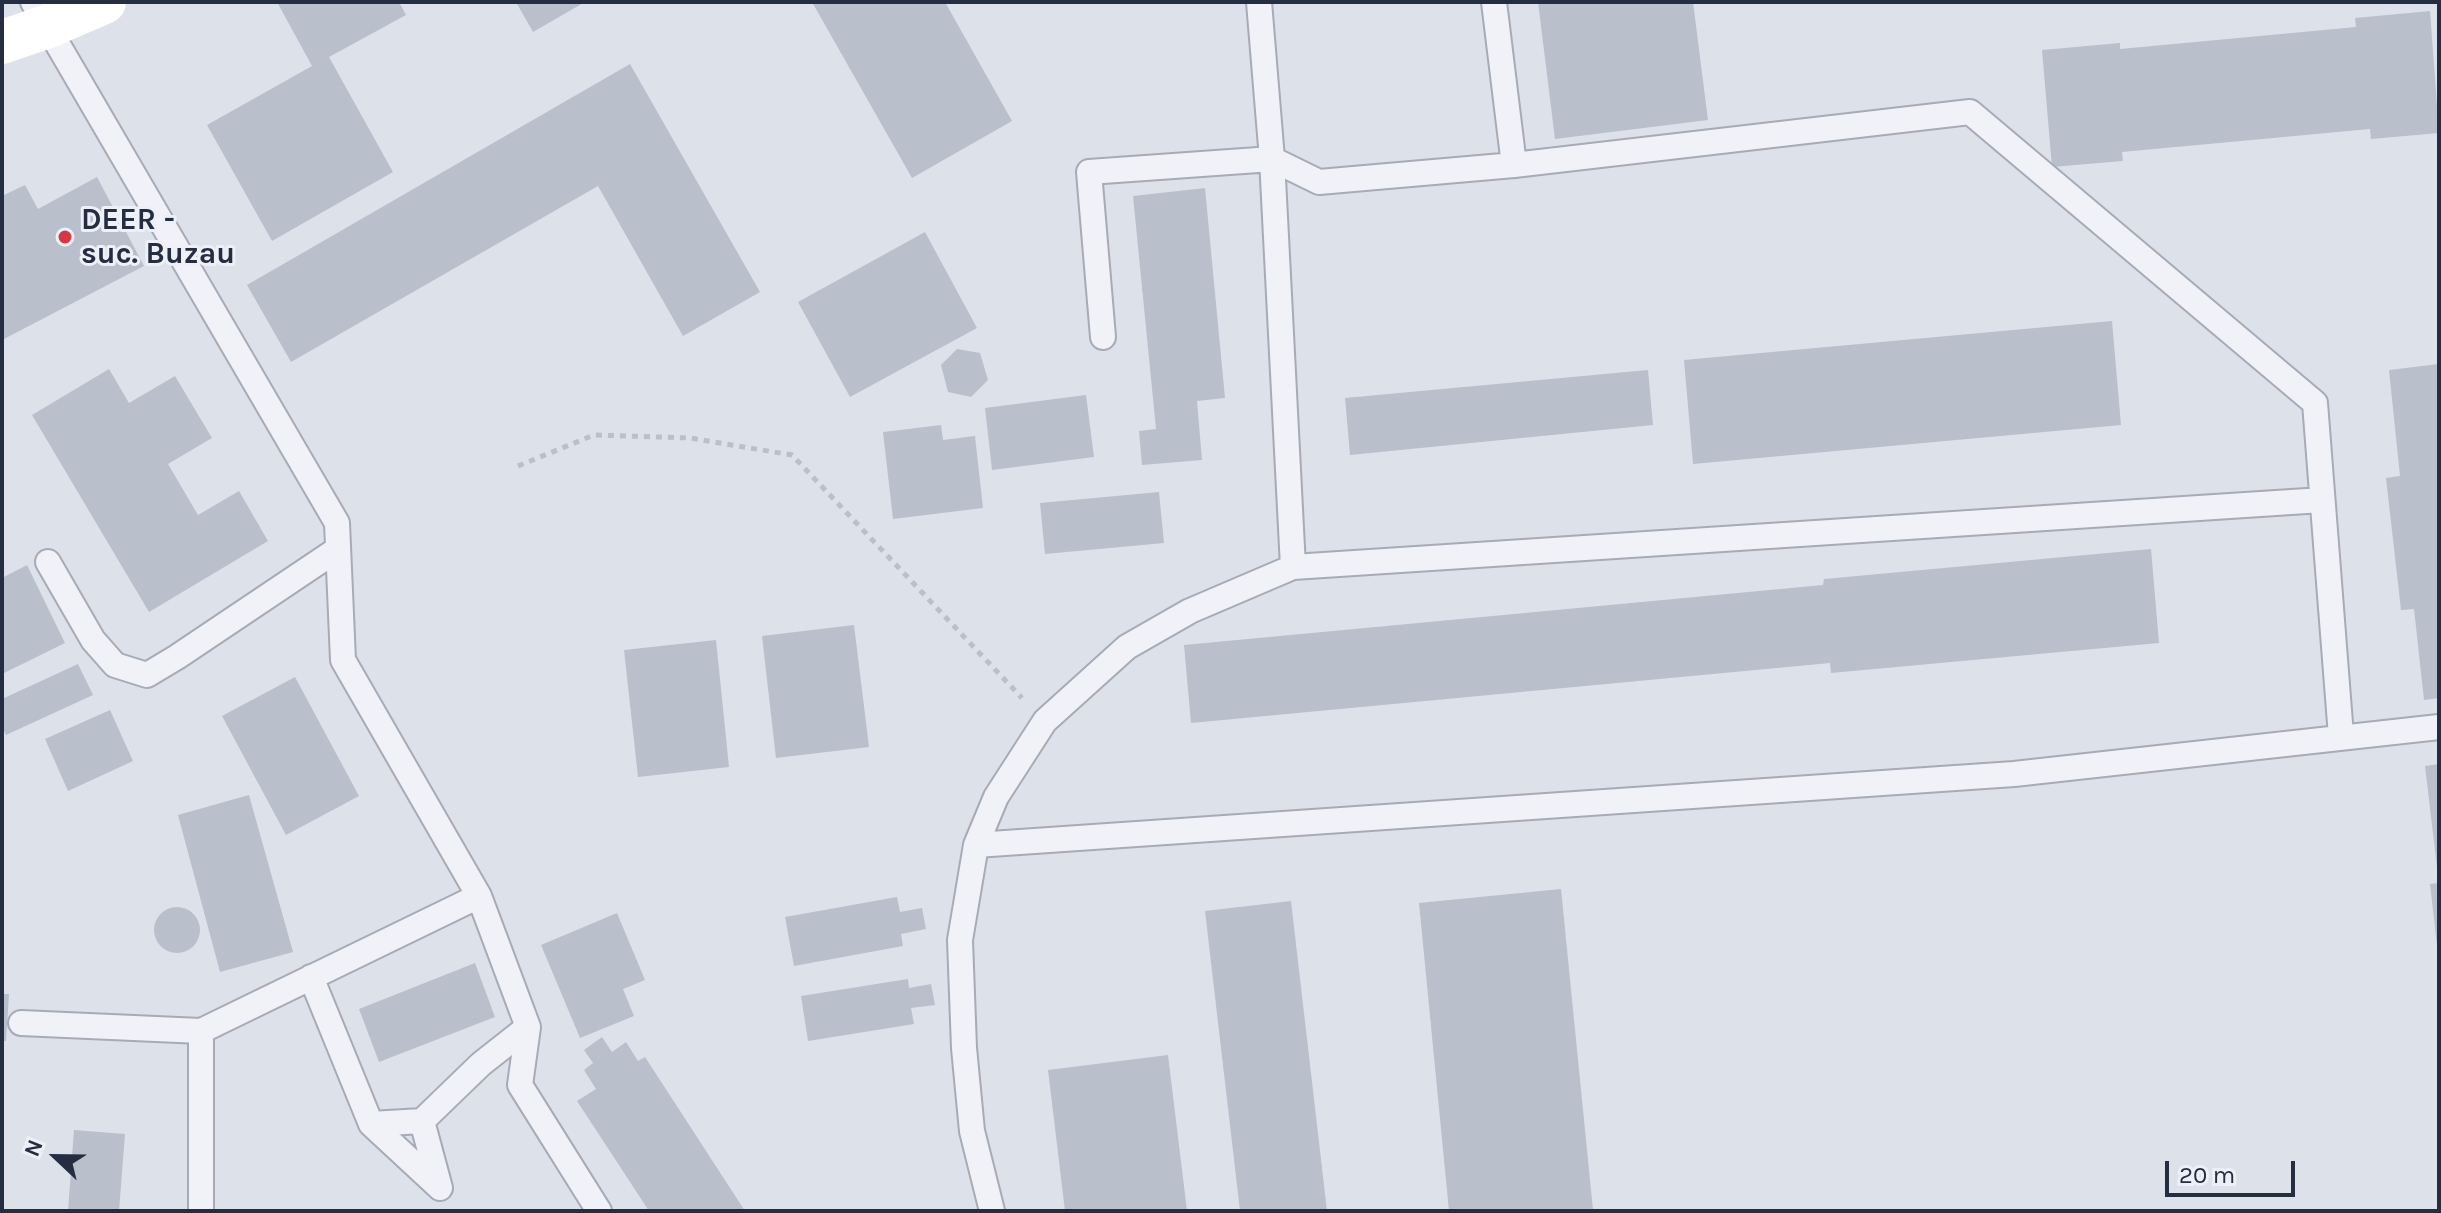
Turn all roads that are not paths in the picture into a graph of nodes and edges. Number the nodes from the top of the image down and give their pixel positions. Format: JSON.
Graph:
{"nodes":[{"id":1,"x":104,"y":2,"type":"edge"},
{"id":2,"x":1259,"y":2,"type":"edge"},
{"id":3,"x":1494,"y":2,"type":"edge"},
{"id":4,"x":39,"y":15,"type":"edge"},
{"id":5,"x":2,"y":42,"type":"edge"},
{"id":6,"x":1272,"y":159,"type":"junction"},
{"id":7,"x":1514,"y":165,"type":"junction"},
{"id":8,"x":1103,"y":337,"type":"dead end"},
{"id":9,"x":2322,"y":500,"type":"junction"},
{"id":10,"x":338,"y":549,"type":"junction"},
{"id":11,"x":48,"y":562,"type":"dead end"},
{"id":12,"x":1293,"y":567,"type":"junction"},
{"id":13,"x":2439,"y":727,"type":"edge"},
{"id":14,"x":2341,"y":736,"type":"junction"},
{"id":15,"x":976,"y":845,"type":"junction"},
{"id":16,"x":479,"y":896,"type":"junction"},
{"id":17,"x":311,"y":977,"type":"junction"},
{"id":18,"x":21,"y":1023,"type":"dead end"},
{"id":19,"x":528,"y":1027,"type":"junction"},
{"id":20,"x":201,"y":1031,"type":"junction"},
{"id":21,"x":481,"y":1064,"type":"junction"},
{"id":22,"x":520,"y":1085,"type":"junction"},
{"id":23,"x":422,"y":1121,"type":"junction"},
{"id":24,"x":371,"y":1124,"type":"junction"},
{"id":25,"x":201,"y":1211,"type":"edge"},
{"id":26,"x":599,"y":1211,"type":"edge"},
{"id":27,"x":992,"y":1211,"type":"edge"}],
"edges":[{"from":1,"to":4,"type":"main road"},
{"from":2,"to":6,"type":"lane"},
{"from":3,"to":7,"type":"lane"},
{"from":4,"to":5,"type":"main road"},
{"from":4,"to":10,"type":"lane"},
{"from":6,"to":7,"type":"lane"},
{"from":6,"to":8,"type":"lane"},
{"from":6,"to":12,"type":"lane"},
{"from":7,"to":9,"type":"lane"},
{"from":9,"to":12,"type":"lane"},
{"from":9,"to":14,"type":"lane"},
{"from":10,"to":11,"type":"lane"},
{"from":10,"to":16,"type":"lane"},
{"from":12,"to":15,"type":"lane"},
{"from":13,"to":14,"type":"lane"},
{"from":14,"to":15,"type":"lane"},
{"from":15,"to":27,"type":"lane"},
{"from":16,"to":17,"type":"lane"},
{"from":16,"to":19,"type":"lane"},
{"from":17,"to":20,"type":"lane"},
{"from":17,"to":24,"type":"lane"},
{"from":18,"to":20,"type":"lane"},
{"from":19,"to":21,"type":"lane"},
{"from":19,"to":22,"type":"lane"},
{"from":20,"to":25,"type":"lane"},
{"from":21,"to":22,"type":"lane"},
{"from":21,"to":23,"type":"lane"},
{"from":22,"to":26,"type":"lane"},
{"from":23,"to":24,"type":"lane"},
{"from":23,"to":24,"type":"lane"}]}
